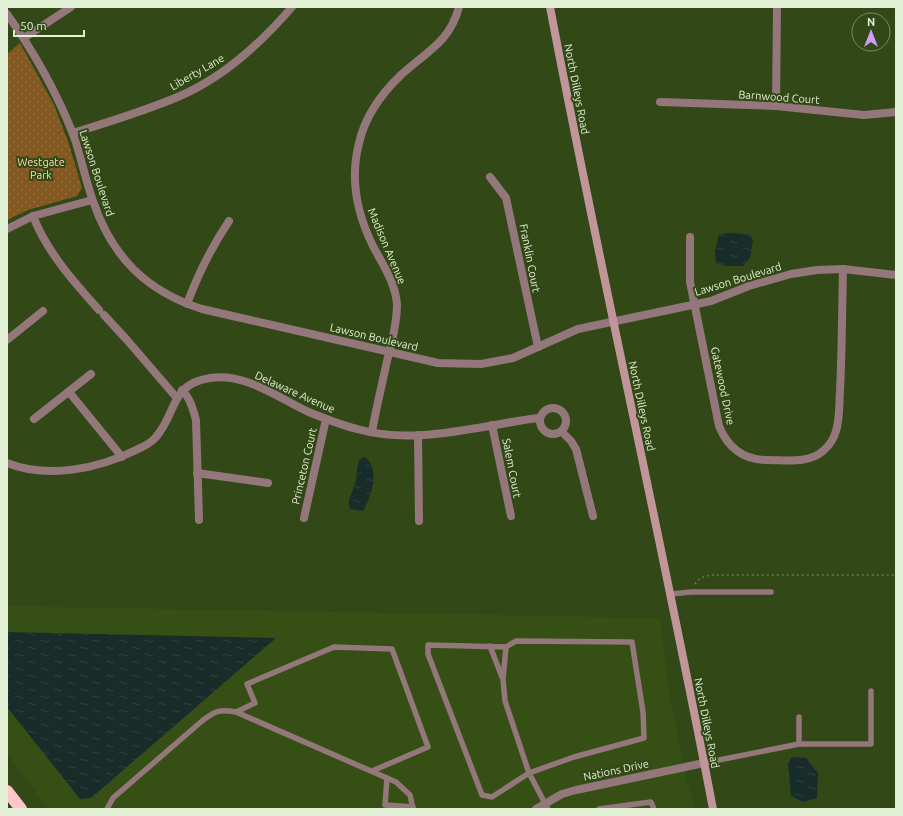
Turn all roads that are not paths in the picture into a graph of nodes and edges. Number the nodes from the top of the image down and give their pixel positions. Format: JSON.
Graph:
{"nodes":[{"id":1,"x":71,"y":7,"type":"edge"},
{"id":2,"x":292,"y":7,"type":"edge"},
{"id":3,"x":459,"y":7,"type":"edge"},
{"id":4,"x":550,"y":7,"type":"edge"},
{"id":5,"x":777,"y":7,"type":"edge"},
{"id":6,"x":7,"y":14,"type":"edge"},
{"id":7,"x":24,"y":38,"type":"junction"},
{"id":8,"x":660,"y":102,"type":"dead end"},
{"id":9,"x":776,"y":106,"type":"junction"},
{"id":10,"x":896,"y":112,"type":"edge"},
{"id":11,"x":73,"y":134,"type":"junction"},
{"id":12,"x":490,"y":177,"type":"dead end"},
{"id":13,"x":92,"y":200,"type":"junction"},
{"id":14,"x":33,"y":216,"type":"junction"},
{"id":15,"x":229,"y":221,"type":"dead end"},
{"id":16,"x":7,"y":229,"type":"edge"},
{"id":17,"x":690,"y":237,"type":"dead end"},
{"id":18,"x":843,"y":269,"type":"junction"},
{"id":19,"x":896,"y":275,"type":"edge"},
{"id":20,"x":188,"y":304,"type":"junction"},
{"id":21,"x":694,"y":304,"type":"junction"},
{"id":22,"x":43,"y":311,"type":"dead end"},
{"id":23,"x":613,"y":321,"type":"junction"},
{"id":24,"x":7,"y":340,"type":"edge"},
{"id":25,"x":538,"y":347,"type":"junction"},
{"id":26,"x":389,"y":354,"type":"junction"},
{"id":27,"x":91,"y":374,"type":"dead end"},
{"id":28,"x":182,"y":390,"type":"junction"},
{"id":29,"x":68,"y":392,"type":"junction"},
{"id":30,"x":176,"y":397,"type":"junction"},
{"id":31,"x":539,"y":418,"type":"junction"},
{"id":32,"x":34,"y":419,"type":"dead end"},
{"id":33,"x":326,"y":419,"type":"junction"},
{"id":34,"x":492,"y":425,"type":"junction"},
{"id":35,"x":372,"y":432,"type":"junction"},
{"id":36,"x":562,"y":432,"type":"junction"},
{"id":37,"x":418,"y":435,"type":"junction"},
{"id":38,"x":122,"y":457,"type":"junction"},
{"id":39,"x":7,"y":463,"type":"edge"},
{"id":40,"x":197,"y":473,"type":"junction"},
{"id":41,"x":268,"y":483,"type":"dead end"},
{"id":42,"x":510,"y":516,"type":"dead end"},
{"id":43,"x":593,"y":516,"type":"dead end"},
{"id":44,"x":304,"y":518,"type":"dead end"},
{"id":45,"x":199,"y":520,"type":"dead end"},
{"id":46,"x":419,"y":521,"type":"dead end"},
{"id":47,"x":771,"y":592,"type":"dead end"},
{"id":48,"x":670,"y":594,"type":"junction"},
{"id":49,"x":490,"y":646,"type":"junction"},
{"id":50,"x":506,"y":647,"type":"junction"},
{"id":51,"x":503,"y":679,"type":"junction"},
{"id":52,"x":872,"y":691,"type":"dead end"},
{"id":53,"x":236,"y":712,"type":"junction"},
{"id":54,"x":799,"y":717,"type":"dead end"},
{"id":55,"x":799,"y":744,"type":"junction"},
{"id":56,"x":704,"y":763,"type":"junction"},
{"id":57,"x":372,"y":772,"type":"junction"},
{"id":58,"x":529,"y":773,"type":"junction"},
{"id":59,"x":387,"y":778,"type":"junction"},
{"id":60,"x":7,"y":791,"type":"edge"},
{"id":61,"x":547,"y":806,"type":"edge"},
{"id":62,"x":413,"y":808,"type":"edge"},
{"id":63,"x":20,"y":809,"type":"edge"},
{"id":64,"x":107,"y":809,"type":"edge"},
{"id":65,"x":536,"y":809,"type":"edge"},
{"id":66,"x":599,"y":809,"type":"edge"},
{"id":67,"x":654,"y":809,"type":"edge"},
{"id":68,"x":713,"y":809,"type":"edge"}],
"edges":[{"from":1,"to":7,"type":"street"},
{"from":2,"to":11,"type":"street","name":"Liberty Lane"},
{"from":3,"to":26,"type":"street","name":"Madison Avenue"},
{"from":4,"to":23,"type":"street","name":"North Dilleys Road"},
{"from":5,"to":9,"type":"street"},
{"from":6,"to":7,"type":"street","name":"Lawson Boulevard"},
{"from":7,"to":11,"type":"street","name":"Lawson Boulevard"},
{"from":8,"to":9,"type":"street","name":"Barnwood Court"},
{"from":9,"to":10,"type":"street","name":"Barnwood Court"},
{"from":11,"to":13,"type":"street","name":"Lawson Boulevard"},
{"from":12,"to":25,"type":"street","name":"Franklin Court"},
{"from":13,"to":14,"type":"street"},
{"from":13,"to":20,"type":"street","name":"Lawson Boulevard"},
{"from":14,"to":16,"type":"street"},
{"from":14,"to":30,"type":"street"},
{"from":15,"to":20,"type":"street"},
{"from":17,"to":21,"type":"street","name":"Gatewood Drive"},
{"from":18,"to":19,"type":"street","name":"Lawson Boulevard"},
{"from":18,"to":21,"type":"street","name":"Lawson Boulevard"},
{"from":18,"to":21,"type":"street","name":"Gatewood Drive"},
{"from":20,"to":26,"type":"street","name":"Lawson Boulevard"},
{"from":21,"to":23,"type":"street","name":"Lawson Boulevard"},
{"from":22,"to":24,"type":"street"},
{"from":23,"to":25,"type":"street","name":"Lawson Boulevard"},
{"from":23,"to":48,"type":"street","name":"North Dilleys Road"},
{"from":25,"to":26,"type":"street","name":"Lawson Boulevard"},
{"from":26,"to":35,"type":"street","name":"Madison Avenue"},
{"from":27,"to":29,"type":"street"},
{"from":28,"to":30,"type":"street","name":"Delaware Avenue"},
{"from":28,"to":33,"type":"street","name":"Delaware Avenue"},
{"from":28,"to":40,"type":"street"},
{"from":29,"to":32,"type":"street"},
{"from":29,"to":38,"type":"street"},
{"from":30,"to":38,"type":"street","name":"Delaware Avenue"},
{"from":31,"to":34,"type":"street","name":"Delaware Avenue"},
{"from":31,"to":36,"type":"street"},
{"from":31,"to":36,"type":"street","name":"Delaware Avenue"},
{"from":33,"to":35,"type":"street","name":"Delaware Avenue"},
{"from":33,"to":44,"type":"street","name":"Princeton Court"},
{"from":34,"to":37,"type":"street","name":"Delaware Avenue"},
{"from":34,"to":42,"type":"street","name":"Salem Court"},
{"from":35,"to":37,"type":"street","name":"Delaware Avenue"},
{"from":36,"to":43,"type":"street"},
{"from":37,"to":46,"type":"street"},
{"from":38,"to":39,"type":"street","name":"Delaware Avenue"},
{"from":40,"to":41,"type":"street"},
{"from":40,"to":45,"type":"street"},
{"from":47,"to":48,"type":"lane"},
{"from":48,"to":56,"type":"street","name":"North Dilleys Road"},
{"from":49,"to":50,"type":"lane"},
{"from":49,"to":51,"type":"lane"},
{"from":49,"to":58,"type":"lane"},
{"from":50,"to":51,"type":"lane"},
{"from":50,"to":58,"type":"lane"},
{"from":51,"to":58,"type":"lane"},
{"from":52,"to":55,"type":"lane"},
{"from":53,"to":57,"type":"lane"},
{"from":53,"to":57,"type":"lane"},
{"from":53,"to":64,"type":"lane"},
{"from":54,"to":55,"type":"lane"},
{"from":55,"to":56,"type":"lane"},
{"from":56,"to":61,"type":"street","name":"Nations Drive"},
{"from":56,"to":68,"type":"street","name":"North Dilleys Road"},
{"from":57,"to":59,"type":"lane"},
{"from":58,"to":61,"type":"lane"},
{"from":59,"to":62,"type":"lane"},
{"from":59,"to":62,"type":"lane"},
{"from":60,"to":63,"type":"highway"},
{"from":61,"to":65,"type":"street","name":"Nations Drive"},
{"from":66,"to":67,"type":"lane"}]}
